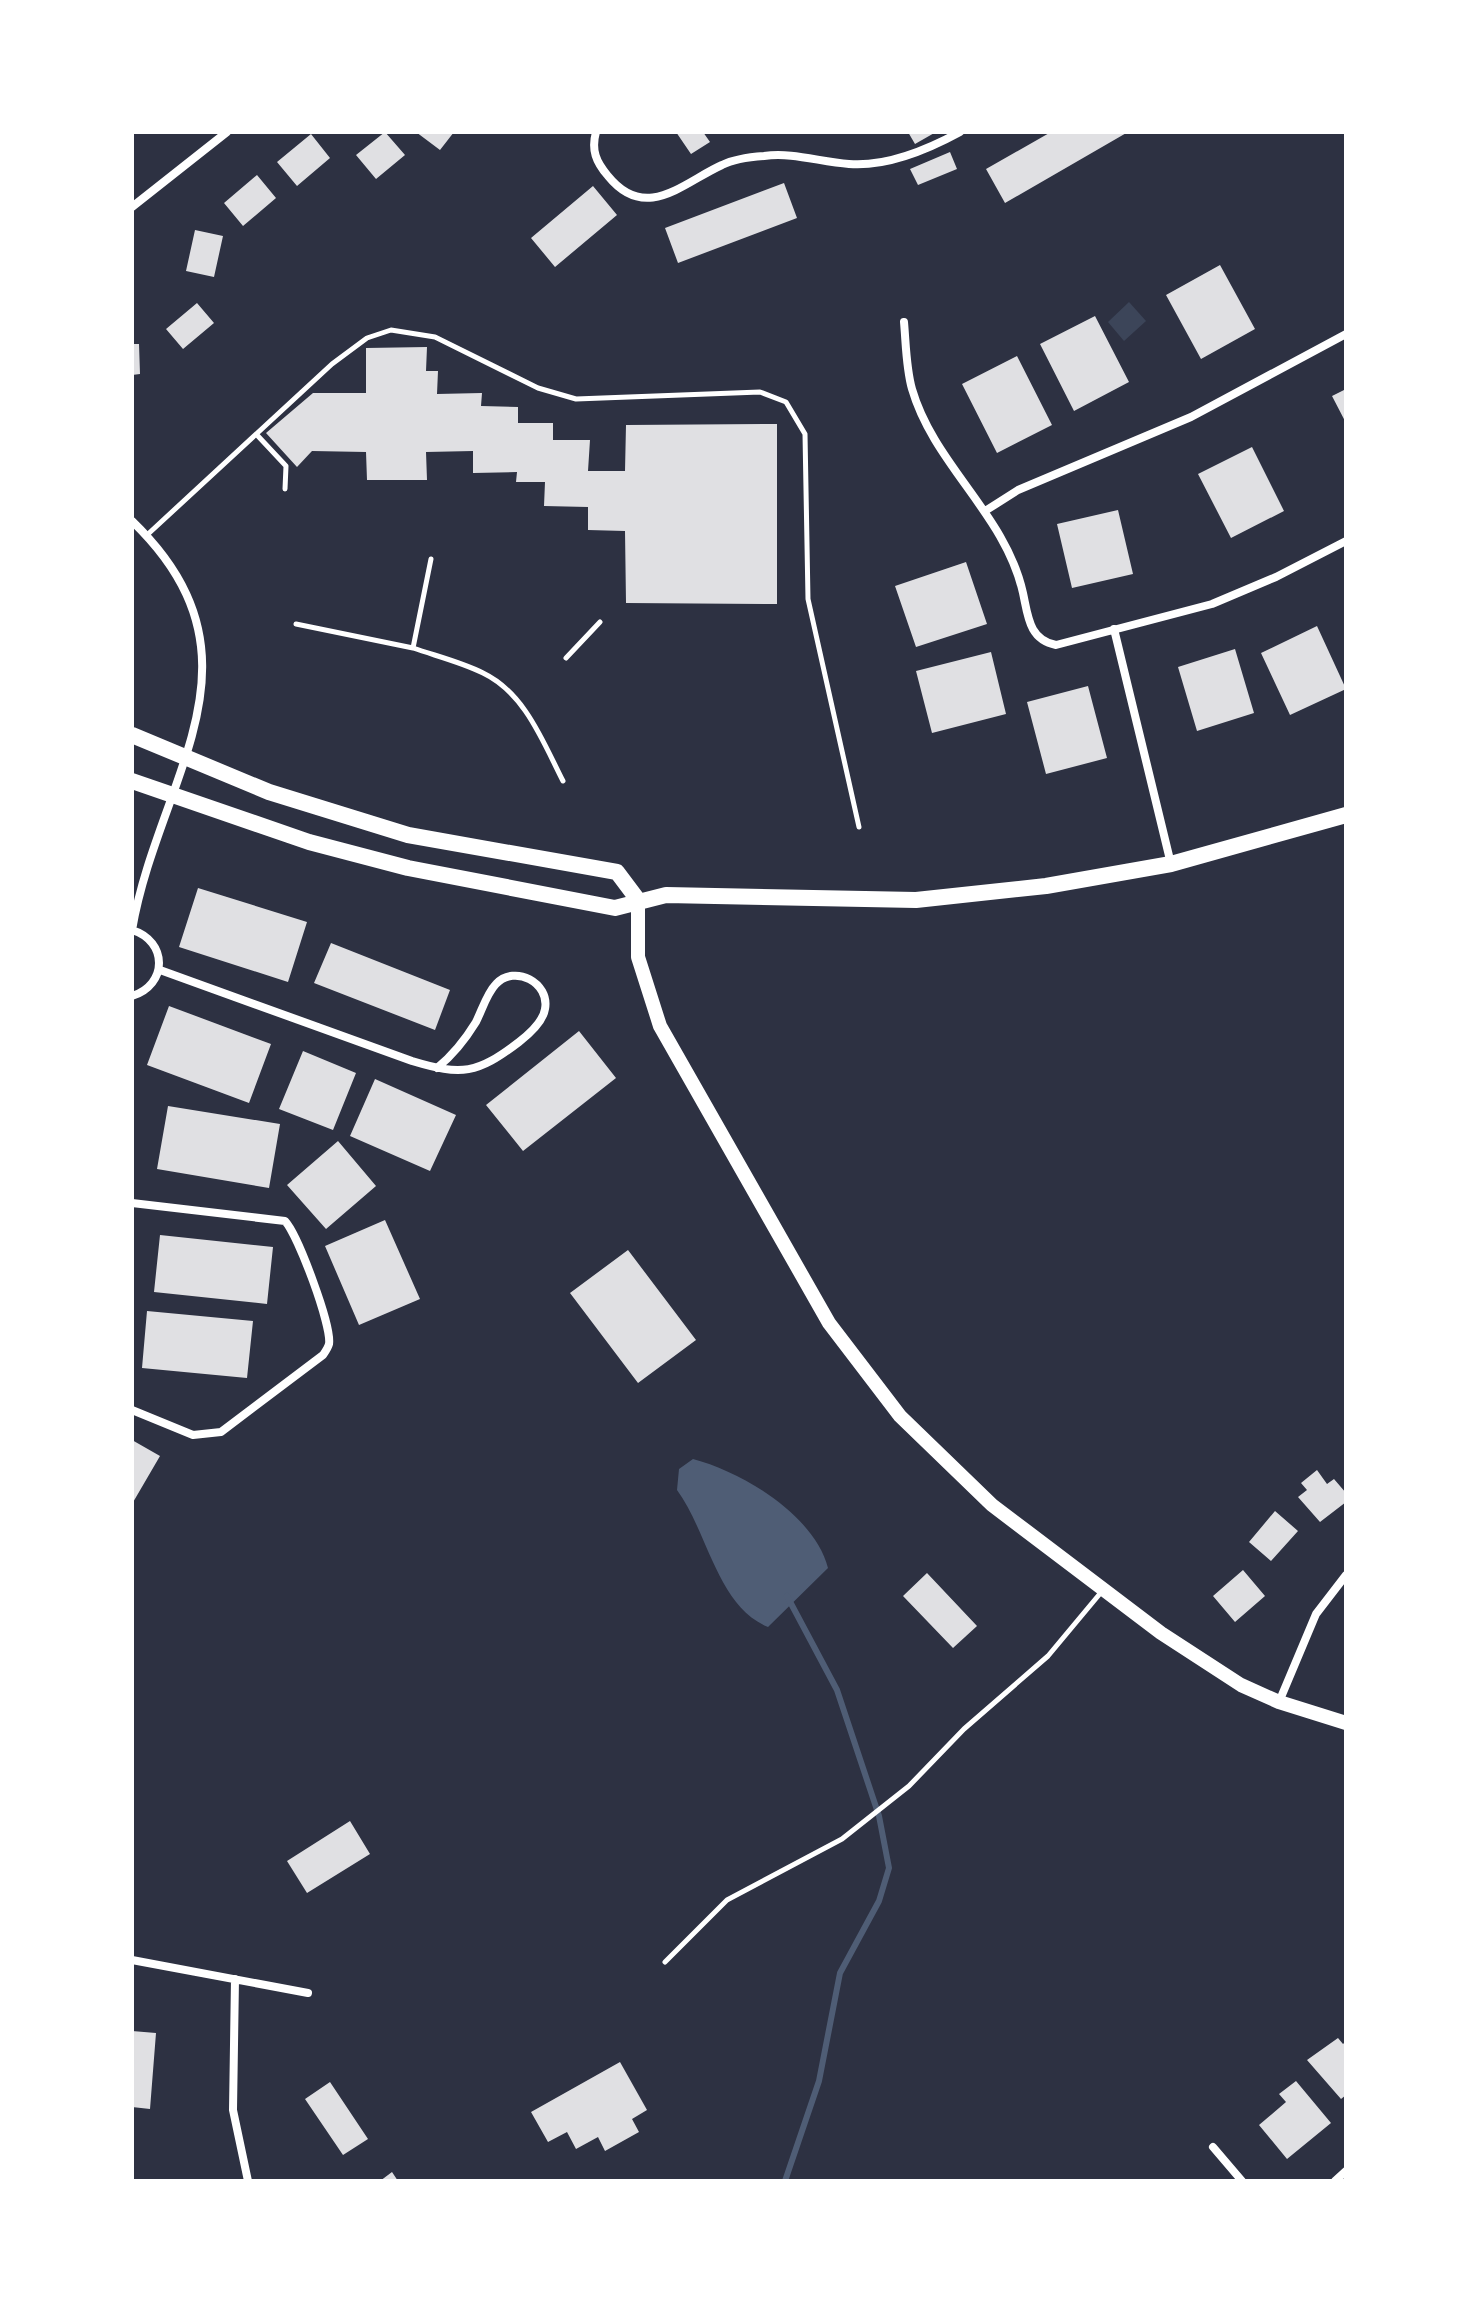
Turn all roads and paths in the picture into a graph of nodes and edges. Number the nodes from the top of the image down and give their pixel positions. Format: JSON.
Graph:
{"nodes":[{"id":1,"x":227,"y":132,"type":"edge"},
{"id":2,"x":596,"y":132,"type":"edge"},
{"id":3,"x":960,"y":132,"type":"edge"},
{"id":4,"x":132,"y":207,"type":"edge"},
{"id":5,"x":904,"y":322,"type":"dead end"},
{"id":6,"x":1346,"y":334,"type":"edge"},
{"id":7,"x":257,"y":435,"type":"junction"},
{"id":8,"x":285,"y":489,"type":"dead end"},
{"id":9,"x":985,"y":511,"type":"junction"},
{"id":10,"x":132,"y":521,"type":"edge"},
{"id":11,"x":147,"y":535,"type":"junction"},
{"id":12,"x":1346,"y":541,"type":"edge"},
{"id":13,"x":431,"y":559,"type":"dead end"},
{"id":14,"x":600,"y":622,"type":"dead end"},
{"id":15,"x":296,"y":624,"type":"dead end"},
{"id":16,"x":1114,"y":629,"type":"junction"},
{"id":17,"x":413,"y":648,"type":"junction"},
{"id":18,"x":566,"y":658,"type":"dead end"},
{"id":19,"x":132,"y":735,"type":"edge"},
{"id":20,"x":188,"y":759,"type":"junction"},
{"id":21,"x":132,"y":781,"type":"edge"},
{"id":22,"x":563,"y":781,"type":"dead end"},
{"id":23,"x":172,"y":796,"type":"junction"},
{"id":24,"x":1346,"y":815,"type":"edge"},
{"id":25,"x":859,"y":827,"type":"dead end"},
{"id":26,"x":1171,"y":864,"type":"junction"},
{"id":27,"x":638,"y":900,"type":"junction"},
{"id":28,"x":132,"y":930,"type":"edge"},
{"id":29,"x":160,"y":970,"type":"junction"},
{"id":30,"x":132,"y":996,"type":"edge"},
{"id":31,"x":437,"y":1068,"type":"junction"},
{"id":32,"x":132,"y":1203,"type":"edge"},
{"id":33,"x":132,"y":1410,"type":"edge"},
{"id":34,"x":1346,"y":1575,"type":"edge"},
{"id":35,"x":1104,"y":1589,"type":"junction"},
{"id":36,"x":1279,"y":1702,"type":"junction"},
{"id":37,"x":1346,"y":1723,"type":"edge"},
{"id":38,"x":132,"y":1960,"type":"edge"},
{"id":39,"x":665,"y":1962,"type":"dead end"},
{"id":40,"x":235,"y":1979,"type":"junction"},
{"id":41,"x":308,"y":1993,"type":"dead end"},
{"id":42,"x":1213,"y":2147,"type":"dead end"},
{"id":43,"x":1346,"y":2171,"type":"edge"},
{"id":44,"x":248,"y":2181,"type":"edge"},
{"id":45,"x":1242,"y":2181,"type":"edge"},
{"id":46,"x":1335,"y":2181,"type":"edge"}],
"edges":[{"from":1,"to":4,"type":"street"},
{"from":2,"to":3,"type":"street"},
{"from":5,"to":9,"type":"street"},
{"from":6,"to":9,"type":"street"},
{"from":7,"to":8,"type":"lane"},
{"from":7,"to":11,"type":"lane"},
{"from":7,"to":25,"type":"lane"},
{"from":9,"to":16,"type":"street"},
{"from":10,"to":11,"type":"street"},
{"from":11,"to":20,"type":"street"},
{"from":12,"to":16,"type":"street"},
{"from":13,"to":17,"type":"lane"},
{"from":14,"to":18,"type":"lane"},
{"from":15,"to":17,"type":"lane"},
{"from":16,"to":26,"type":"street"},
{"from":17,"to":22,"type":"lane"},
{"from":19,"to":20,"type":"main road"},
{"from":20,"to":23,"type":"street"},
{"from":20,"to":27,"type":"main road"},
{"from":21,"to":23,"type":"main road"},
{"from":23,"to":27,"type":"main road"},
{"from":23,"to":28,"type":"street"},
{"from":24,"to":26,"type":"main road"},
{"from":26,"to":27,"type":"main road"},
{"from":27,"to":35,"type":"street"},
{"from":28,"to":29,"type":"street"},
{"from":29,"to":30,"type":"street"},
{"from":29,"to":31,"type":"street"},
{"from":31,"to":31,"type":"street"},
{"from":32,"to":33,"type":"street"},
{"from":34,"to":36,"type":"street"},
{"from":35,"to":36,"type":"street"},
{"from":35,"to":39,"type":"lane"},
{"from":36,"to":37,"type":"street"},
{"from":38,"to":40,"type":"street"},
{"from":40,"to":41,"type":"street"},
{"from":40,"to":44,"type":"street"},
{"from":42,"to":45,"type":"street"},
{"from":43,"to":46,"type":"street"}]}
